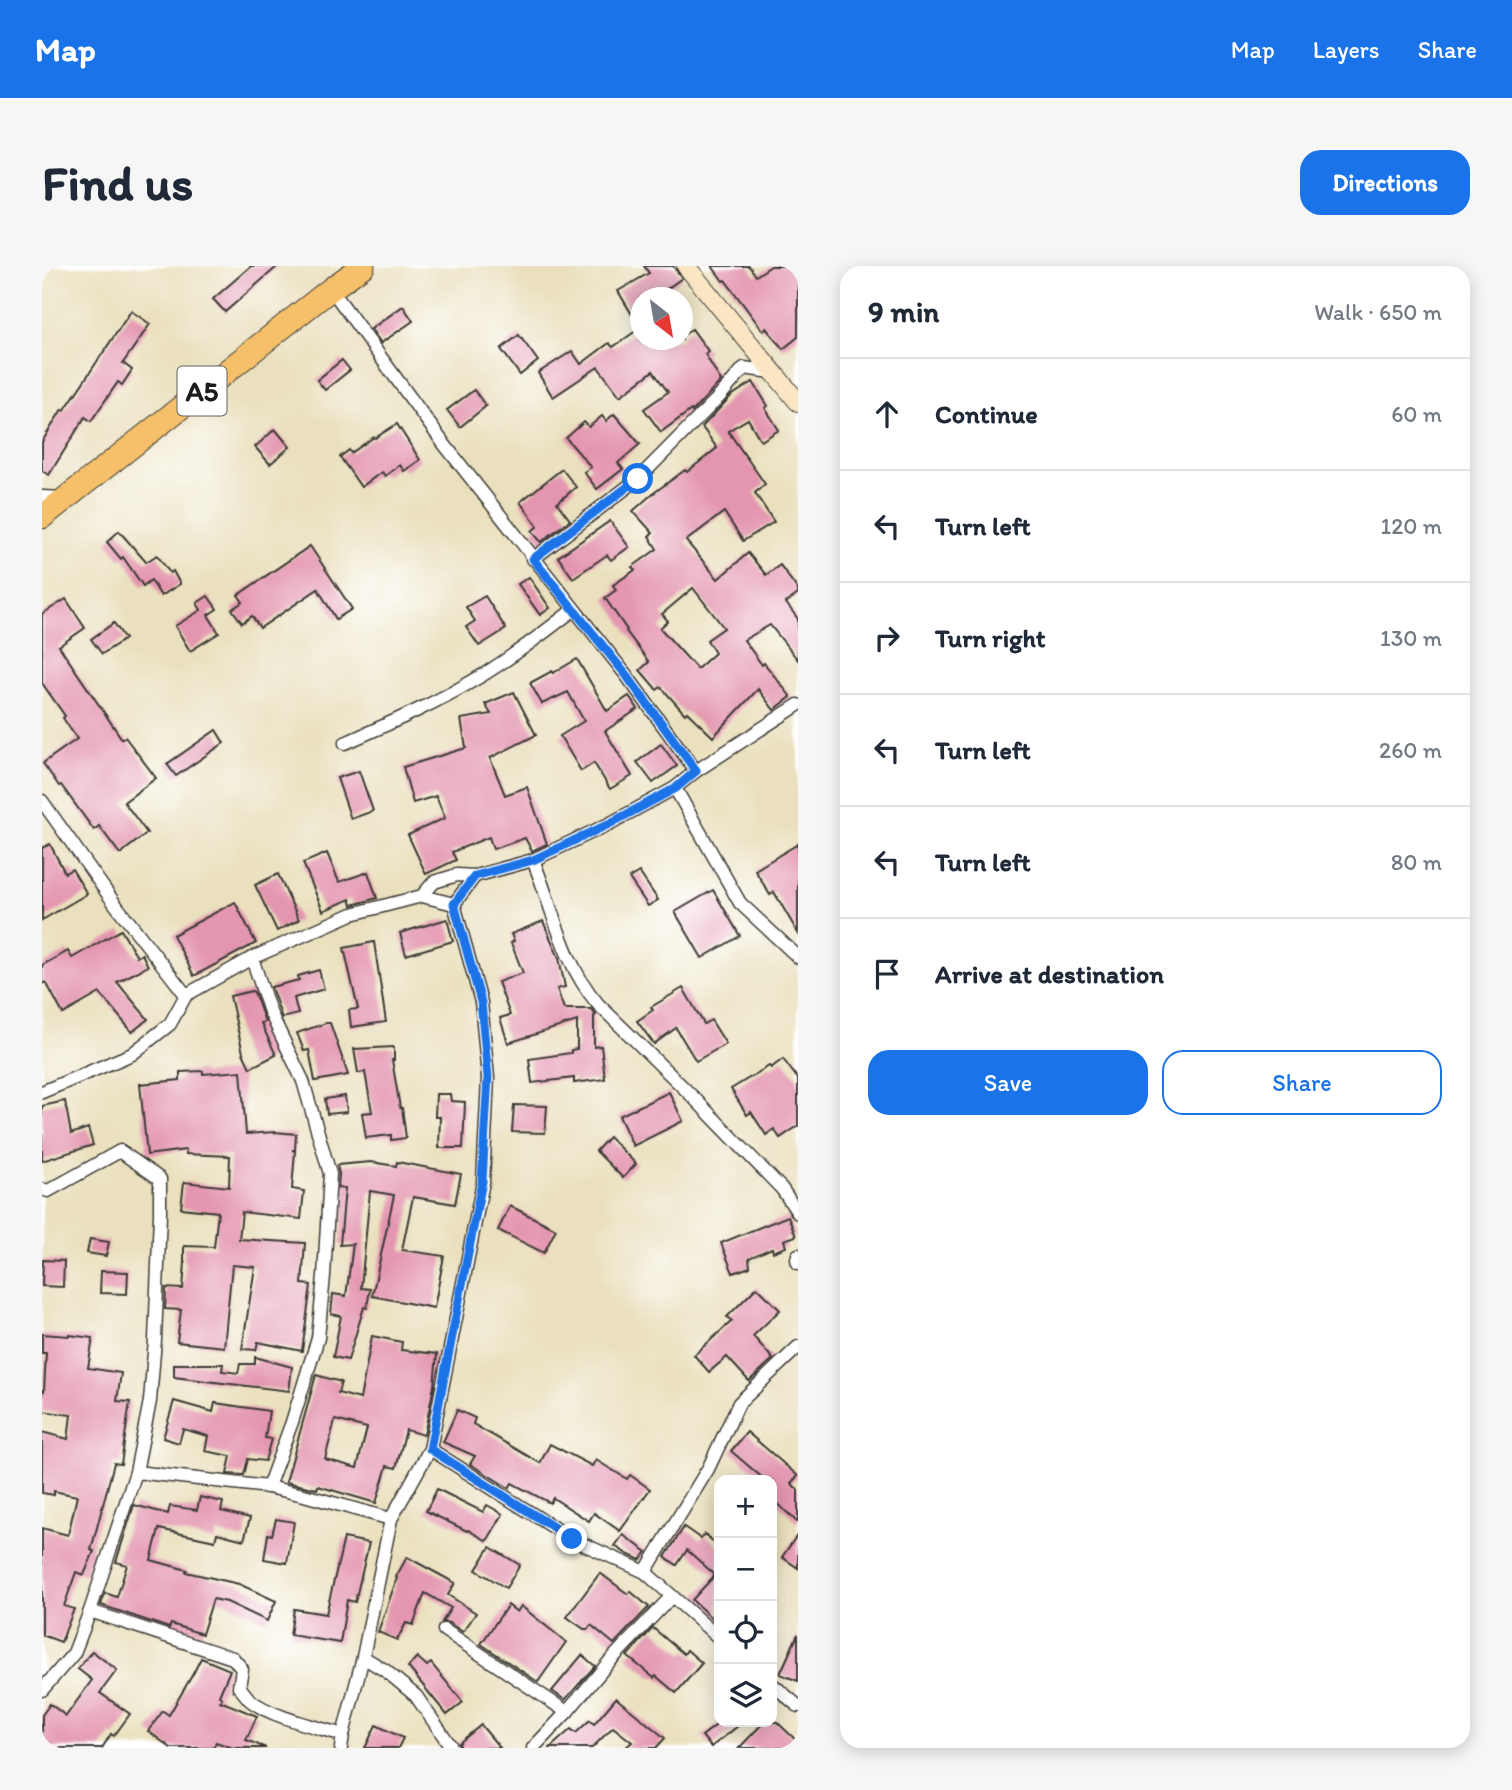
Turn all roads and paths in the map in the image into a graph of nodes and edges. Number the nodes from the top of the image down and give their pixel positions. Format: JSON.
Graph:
{"nodes":[{"id":1,"x":363,"y":266,"type":"edge"},
{"id":2,"x":686,"y":266,"type":"edge"},
{"id":3,"x":331,"y":289,"type":"junction"},
{"id":4,"x":772,"y":372,"type":"junction"},
{"id":5,"x":798,"y":402,"type":"edge"},
{"id":6,"x":42,"y":497,"type":"edge"},
{"id":7,"x":66,"y":498,"type":"junction"},
{"id":8,"x":42,"y":517,"type":"edge"},
{"id":9,"x":533,"y":559,"type":"junction"},
{"id":10,"x":573,"y":610,"type":"junction"},
{"id":11,"x":798,"y":705,"type":"edge"},
{"id":12,"x":345,"y":743,"type":"dead end"},
{"id":13,"x":696,"y":771,"type":"junction"},
{"id":14,"x":676,"y":788,"type":"junction"},
{"id":15,"x":42,"y":801,"type":"edge"},
{"id":16,"x":533,"y":860,"type":"junction"},
{"id":17,"x":475,"y":876,"type":"junction"},
{"id":18,"x":422,"y":896,"type":"junction"},
{"id":19,"x":454,"y":904,"type":"junction"},
{"id":20,"x":798,"y":957,"type":"edge"},
{"id":21,"x":252,"y":958,"type":"junction"},
{"id":22,"x":186,"y":995,"type":"junction"},
{"id":23,"x":42,"y":1092,"type":"edge"},
{"id":24,"x":42,"y":1189,"type":"edge"},
{"id":25,"x":798,"y":1213,"type":"edge"},
{"id":26,"x":798,"y":1255,"type":"edge"},
{"id":27,"x":798,"y":1263,"type":"edge"},
{"id":28,"x":798,"y":1347,"type":"edge"},
{"id":29,"x":430,"y":1449,"type":"junction"},
{"id":30,"x":136,"y":1472,"type":"junction"},
{"id":31,"x":268,"y":1488,"type":"junction"},
{"id":32,"x":391,"y":1519,"type":"junction"},
{"id":33,"x":645,"y":1572,"type":"junction"},
{"id":34,"x":671,"y":1597,"type":"junction"},
{"id":35,"x":90,"y":1611,"type":"junction"},
{"id":36,"x":443,"y":1630,"type":"dead end"},
{"id":37,"x":714,"y":1634,"type":"edge"},
{"id":38,"x":363,"y":1657,"type":"junction"},
{"id":39,"x":777,"y":1688,"type":"edge"},
{"id":40,"x":42,"y":1690,"type":"edge"},
{"id":41,"x":798,"y":1706,"type":"edge"},
{"id":42,"x":567,"y":1712,"type":"junction"},
{"id":43,"x":342,"y":1742,"type":"edge"},
{"id":44,"x":452,"y":1748,"type":"edge"},
{"id":45,"x":533,"y":1748,"type":"edge"}],
"edges":[{"from":1,"to":3,"type":"highway","number":"A5"},
{"from":2,"to":4,"type":"street"},
{"from":3,"to":7,"type":"highway","number":"A5"},
{"from":3,"to":9,"type":"street"},
{"from":4,"to":5,"type":"street"},
{"from":4,"to":9,"type":"street"},
{"from":6,"to":7,"type":"street"},
{"from":7,"to":8,"type":"highway","number":"A5"},
{"from":9,"to":10,"type":"street"},
{"from":10,"to":12,"type":"street"},
{"from":10,"to":13,"type":"street"},
{"from":11,"to":13,"type":"street"},
{"from":13,"to":14,"type":"street"},
{"from":14,"to":16,"type":"street"},
{"from":14,"to":20,"type":"street"},
{"from":15,"to":22,"type":"street"},
{"from":16,"to":17,"type":"street"},
{"from":16,"to":25,"type":"street"},
{"from":17,"to":18,"type":"street"},
{"from":17,"to":19,"type":"street"},
{"from":18,"to":19,"type":"street"},
{"from":18,"to":21,"type":"street"},
{"from":19,"to":29,"type":"street"},
{"from":21,"to":22,"type":"street"},
{"from":21,"to":31,"type":"street"},
{"from":22,"to":23,"type":"street"},
{"from":24,"to":30,"type":"street"},
{"from":26,"to":27,"type":"street"},
{"from":28,"to":33,"type":"street"},
{"from":29,"to":32,"type":"street"},
{"from":29,"to":33,"type":"street"},
{"from":30,"to":31,"type":"street"},
{"from":30,"to":35,"type":"street"},
{"from":31,"to":32,"type":"street"},
{"from":32,"to":38,"type":"street"},
{"from":33,"to":34,"type":"street"},
{"from":34,"to":37,"type":"street"},
{"from":34,"to":42,"type":"street"},
{"from":35,"to":40,"type":"street"},
{"from":35,"to":43,"type":"street"},
{"from":36,"to":42,"type":"street"},
{"from":38,"to":43,"type":"street"},
{"from":38,"to":44,"type":"street"},
{"from":39,"to":41,"type":"street"},
{"from":42,"to":45,"type":"street"}]}
